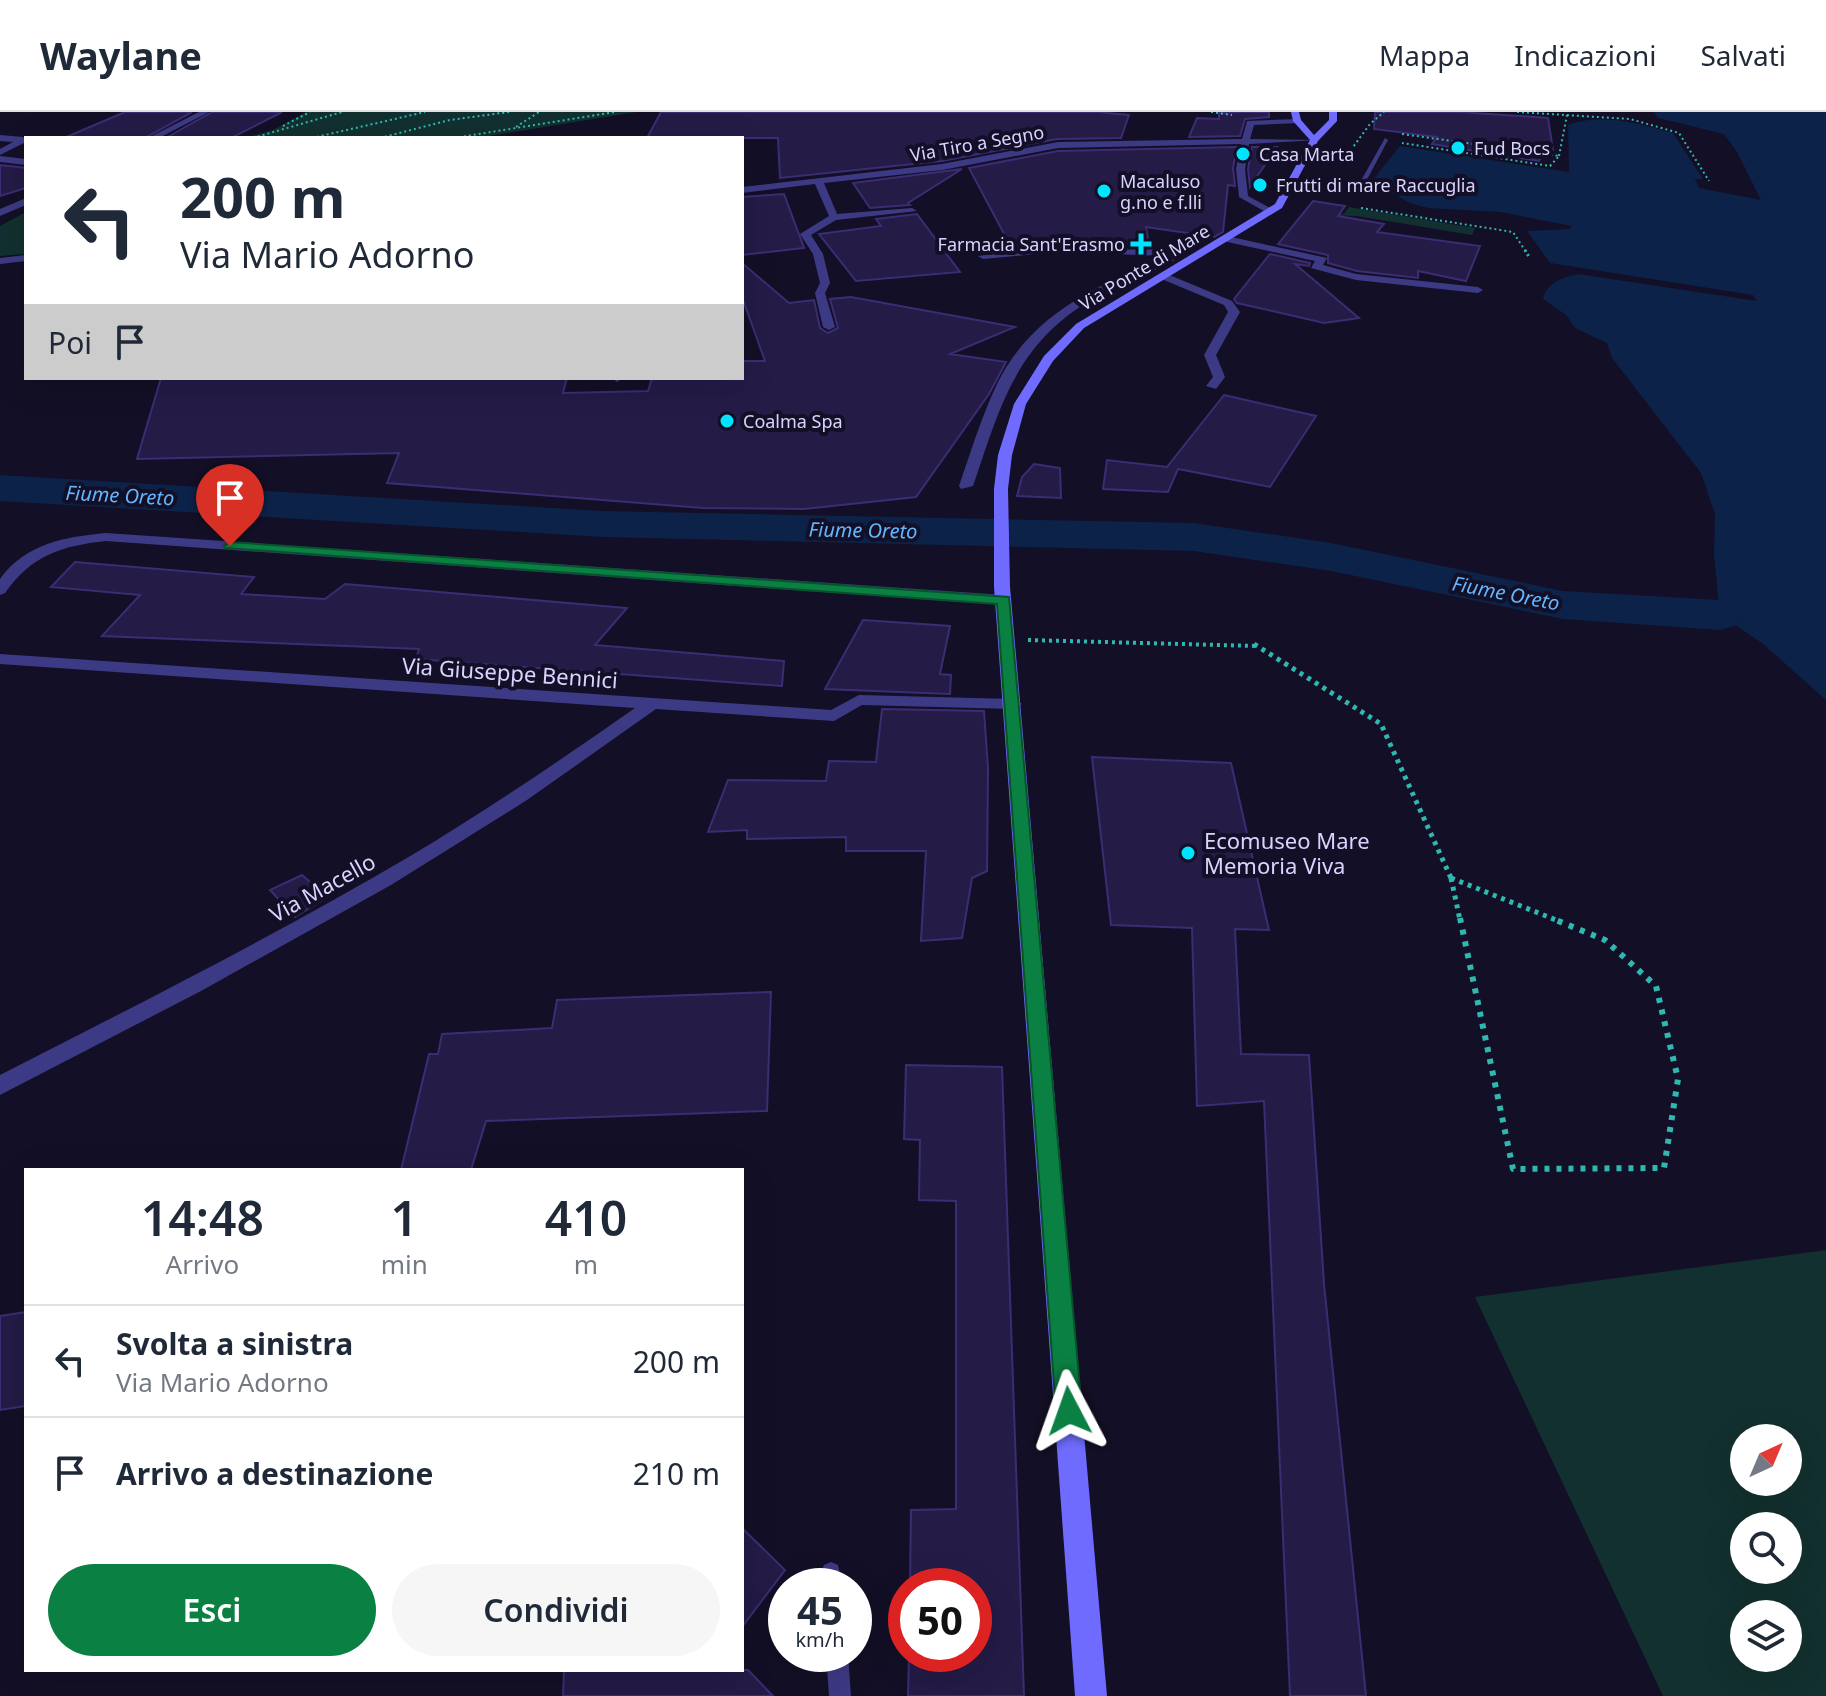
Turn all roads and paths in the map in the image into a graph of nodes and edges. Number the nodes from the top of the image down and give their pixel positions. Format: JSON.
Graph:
{"nodes":[{"id":1,"x":205,"y":112,"type":"edge"},
{"id":2,"x":310,"y":112,"type":"edge"},
{"id":3,"x":342,"y":112,"type":"edge"},
{"id":4,"x":425,"y":112,"type":"edge"},
{"id":5,"x":509,"y":112,"type":"edge"},
{"id":6,"x":539,"y":112,"type":"edge"},
{"id":7,"x":615,"y":112,"type":"edge"},
{"id":8,"x":1211,"y":112,"type":"edge"},
{"id":9,"x":1333,"y":112,"type":"edge"},
{"id":10,"x":1384,"y":112,"type":"edge"},
{"id":11,"x":1517,"y":112,"type":"edge"},
{"id":12,"x":1599,"y":112,"type":"edge"},
{"id":13,"x":1236,"y":115,"type":"dead end"},
{"id":14,"x":1567,"y":115,"type":"junction"},
{"id":15,"x":1296,"y":117,"type":"edge"},
{"id":16,"x":1601,"y":117,"type":"junction"},
{"id":17,"x":1370,"y":124,"type":"dead end"},
{"id":18,"x":514,"y":128,"type":"junction"},
{"id":19,"x":271,"y":133,"type":"junction"},
{"id":20,"x":156,"y":136,"type":"edge"},
{"id":21,"x":260,"y":136,"type":"edge"},
{"id":22,"x":321,"y":136,"type":"edge"},
{"id":23,"x":388,"y":136,"type":"edge"},
{"id":24,"x":466,"y":136,"type":"edge"},
{"id":25,"x":1387,"y":136,"type":"junction"},
{"id":26,"x":0,"y":138,"type":"edge"},
{"id":27,"x":1247,"y":139,"type":"junction"},
{"id":28,"x":1314,"y":140,"type":"junction"},
{"id":29,"x":0,"y":152,"type":"edge"},
{"id":30,"x":1559,"y":156,"type":"junction"},
{"id":31,"x":0,"y":159,"type":"edge"},
{"id":32,"x":24,"y":162,"type":"edge"},
{"id":33,"x":1709,"y":181,"type":"dead end"},
{"id":34,"x":819,"y":182,"type":"junction"},
{"id":35,"x":1288,"y":189,"type":"junction"},
{"id":36,"x":744,"y":190,"type":"edge"},
{"id":37,"x":24,"y":202,"type":"edge"},
{"id":38,"x":1352,"y":206,"type":"dead end"},
{"id":39,"x":912,"y":211,"type":"dead end"},
{"id":40,"x":1271,"y":212,"type":"junction"},
{"id":41,"x":0,"y":213,"type":"edge"},
{"id":42,"x":834,"y":217,"type":"junction"},
{"id":43,"x":1227,"y":239,"type":"junction"},
{"id":44,"x":1181,"y":253,"type":"junction"},
{"id":45,"x":1201,"y":254,"type":"junction"},
{"id":46,"x":983,"y":256,"type":"dead end"},
{"id":47,"x":1529,"y":257,"type":"dead end"},
{"id":48,"x":24,"y":258,"type":"edge"},
{"id":49,"x":0,"y":261,"type":"edge"},
{"id":50,"x":1163,"y":276,"type":"junction"},
{"id":51,"x":1478,"y":290,"type":"dead end"},
{"id":52,"x":829,"y":327,"type":"dead end"},
{"id":53,"x":1212,"y":386,"type":"dead end"},
{"id":54,"x":966,"y":486,"type":"dead end"},
{"id":55,"x":0,"y":590,"type":"edge"},
{"id":56,"x":1003,"y":594,"type":"junction"},
{"id":57,"x":1007,"y":641,"type":"junction"},
{"id":58,"x":0,"y":659,"type":"edge"},
{"id":59,"x":652,"y":704,"type":"junction"},
{"id":60,"x":1013,"y":704,"type":"junction"},
{"id":61,"x":1451,"y":878,"type":"junction"},
{"id":62,"x":0,"y":1086,"type":"edge"},
{"id":63,"x":838,"y":1672,"type":"edge"},
{"id":64,"x":840,"y":1696,"type":"edge"},
{"id":65,"x":1091,"y":1696,"type":"edge"}],
"edges":[{"from":1,"to":20,"type":"street"},
{"from":2,"to":19,"type":"path"},
{"from":3,"to":19,"type":"path"},
{"from":4,"to":22,"type":"path"},
{"from":5,"to":23,"type":"path"},
{"from":6,"to":18,"type":"path"},
{"from":7,"to":18,"type":"path"},
{"from":8,"to":13,"type":"path"},
{"from":9,"to":28,"type":"main road"},
{"from":10,"to":17,"type":"path"},
{"from":11,"to":14,"type":"path"},
{"from":12,"to":16,"type":"path"},
{"from":14,"to":16,"type":"path"},
{"from":14,"to":30,"type":"path"},
{"from":15,"to":27,"type":"street"},
{"from":15,"to":28,"type":"main road"},
{"from":16,"to":33,"type":"path"},
{"from":18,"to":24,"type":"path"},
{"from":19,"to":21,"type":"path"},
{"from":25,"to":30,"type":"path"},
{"from":25,"to":30,"type":"path"},
{"from":25,"to":35,"type":"lane"},
{"from":26,"to":29,"type":"street"},
{"from":27,"to":28,"type":"street","name":"Via Tiro a Segno"},
{"from":27,"to":34,"type":"street","name":"Via Tiro a Segno"},
{"from":27,"to":40,"type":"street"},
{"from":28,"to":35,"type":"main road"},
{"from":31,"to":32,"type":"street"},
{"from":34,"to":36,"type":"street","name":"Via Tiro a Segno"},
{"from":34,"to":42,"type":"street"},
{"from":35,"to":40,"type":"main road"},
{"from":37,"to":41,"type":"street"},
{"from":38,"to":47,"type":"path"},
{"from":39,"to":42,"type":"street"},
{"from":40,"to":43,"type":"main road","name":"Via Ponte di Mare"},
{"from":42,"to":52,"type":"street"},
{"from":43,"to":45,"type":"main road","name":"Via Ponte di Mare"},
{"from":43,"to":51,"type":"street"},
{"from":44,"to":45,"type":"street"},
{"from":44,"to":46,"type":"street"},
{"from":44,"to":54,"type":"street"},
{"from":45,"to":50,"type":"main road","name":"Via Ponte di Mare"},
{"from":48,"to":49,"type":"street"},
{"from":50,"to":53,"type":"street"},
{"from":50,"to":56,"type":"main road","name":"Via Ponte di Mare"},
{"from":55,"to":56,"type":"street"},
{"from":56,"to":57,"type":"main road","name":"Via Ponte di Mare"},
{"from":57,"to":60,"type":"main road","name":"Via Ponte di Mare"},
{"from":57,"to":61,"type":"path"},
{"from":58,"to":59,"type":"street","name":"Via Giuseppe Bennici"},
{"from":59,"to":60,"type":"street","name":"Via Giuseppe Bennici"},
{"from":59,"to":62,"type":"street","name":"Via Macello"},
{"from":60,"to":65,"type":"main road","name":"Via Ponte di Mare"},
{"from":61,"to":61,"type":"path"},
{"from":63,"to":64,"type":"lane"}]}
